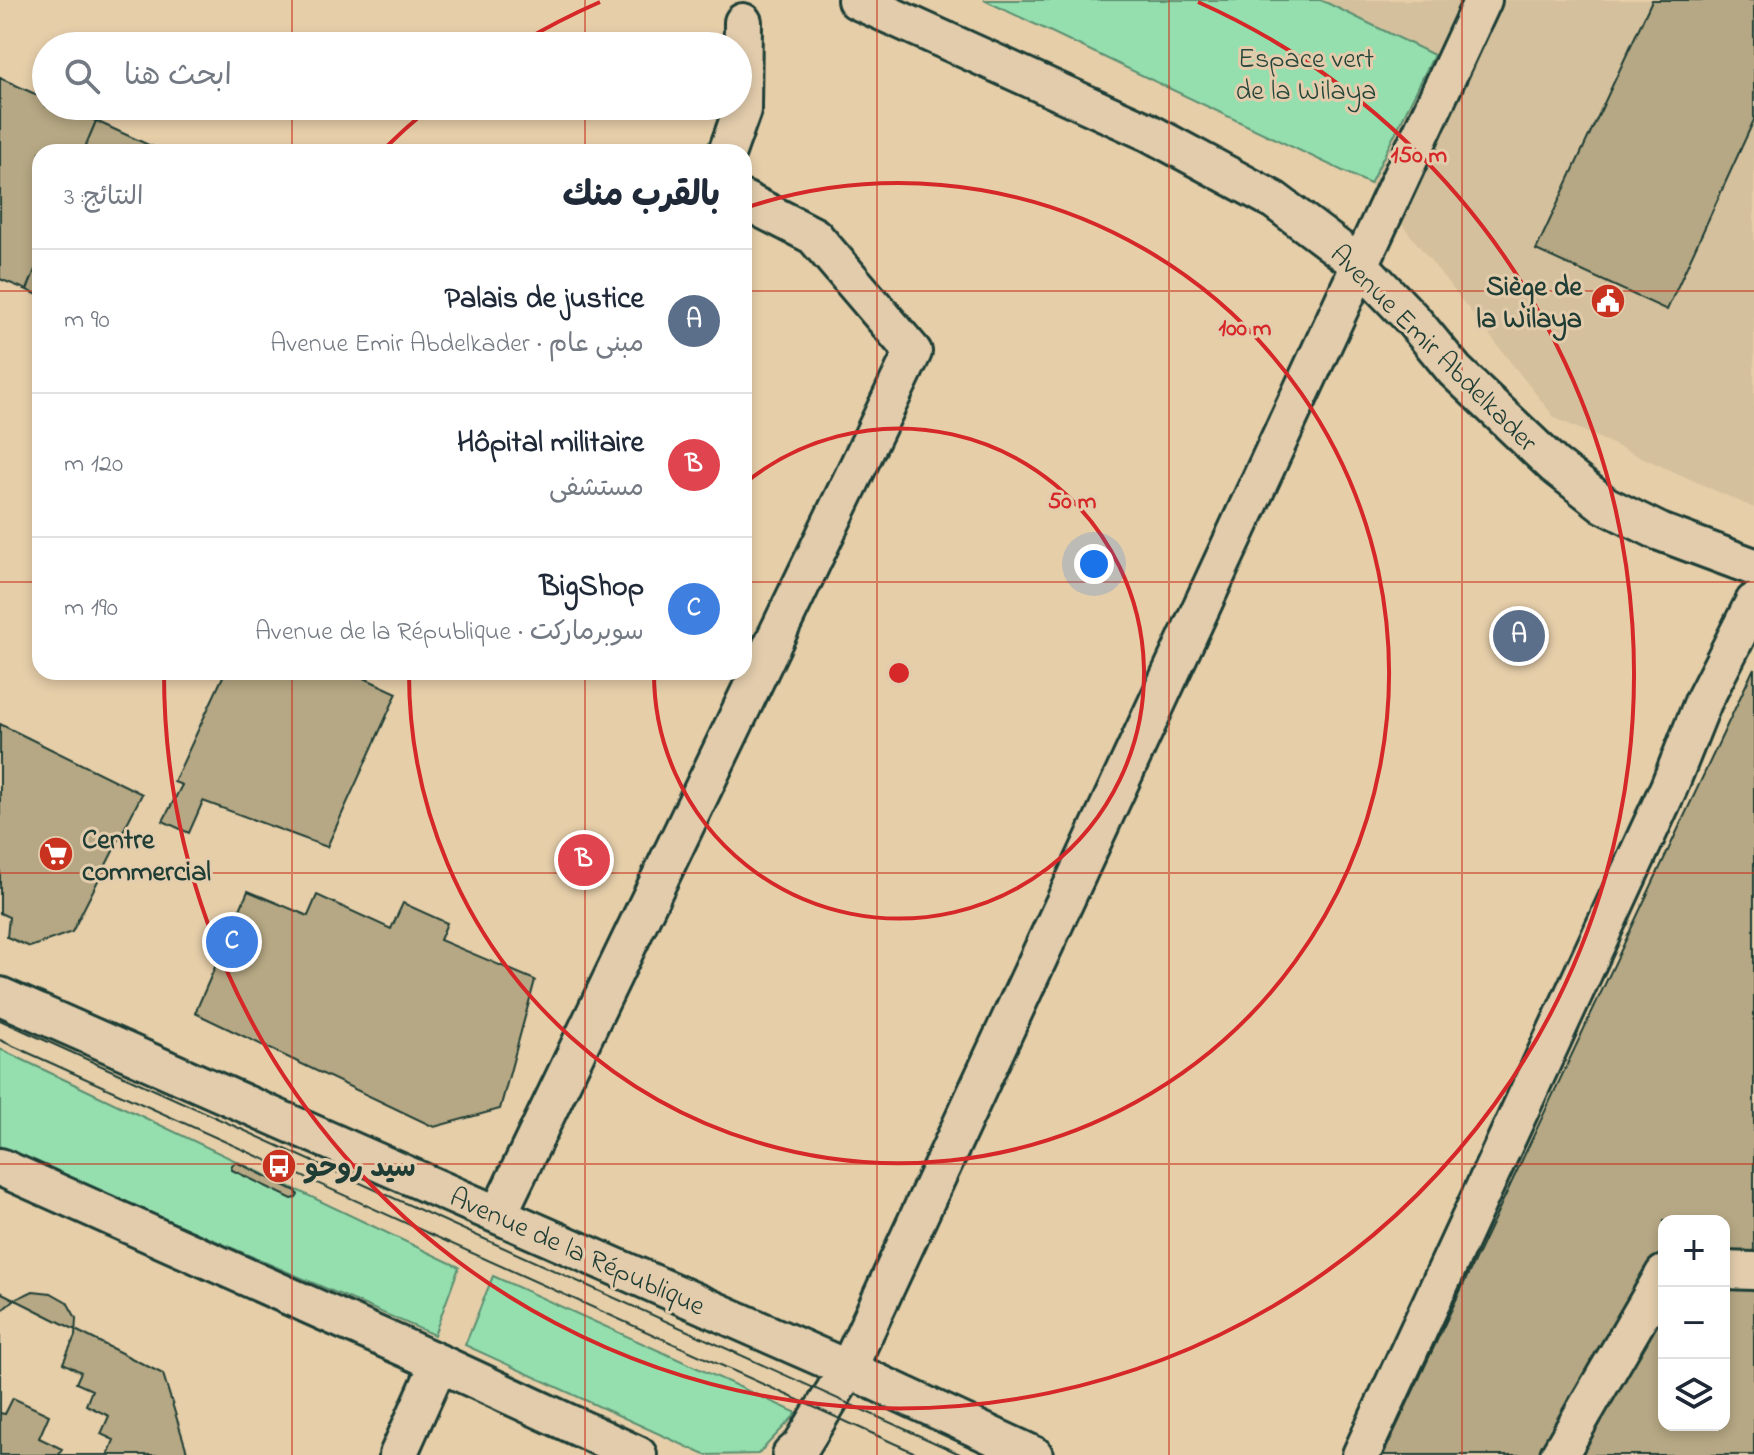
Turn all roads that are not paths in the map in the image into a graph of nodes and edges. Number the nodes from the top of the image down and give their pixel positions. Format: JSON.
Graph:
{"nodes":[{"id":1,"x":856,"y":0,"type":"edge"},
{"id":2,"x":1483,"y":0,"type":"edge"},
{"id":3,"x":743,"y":22,"type":"dead end"},
{"id":4,"x":743,"y":32,"type":"edge"},
{"id":5,"x":738,"y":120,"type":"edge"},
{"id":6,"x":730,"y":144,"type":"edge"},
{"id":7,"x":752,"y":204,"type":"edge"},
{"id":8,"x":1359,"y":264,"type":"junction"},
{"id":9,"x":1754,"y":567,"type":"edge"},
{"id":10,"x":1754,"y":602,"type":"edge"},
{"id":11,"x":0,"y":996,"type":"edge"},
{"id":12,"x":0,"y":1167,"type":"edge"},
{"id":13,"x":498,"y":1215,"type":"junction"},
{"id":14,"x":1730,"y":1270,"type":"edge"},
{"id":15,"x":1754,"y":1271,"type":"edge"},
{"id":16,"x":1658,"y":1284,"type":"edge"},
{"id":17,"x":439,"y":1363,"type":"junction"},
{"id":18,"x":848,"y":1369,"type":"junction"},
{"id":19,"x":398,"y":1455,"type":"edge"},
{"id":20,"x":638,"y":1455,"type":"edge"},
{"id":21,"x":791,"y":1455,"type":"edge"},
{"id":22,"x":1034,"y":1455,"type":"edge"},
{"id":23,"x":1361,"y":1455,"type":"edge"},
{"id":24,"x":1559,"y":1455,"type":"edge"}],
"edges":[{"from":1,"to":8,"type":"street","name":"Avenue Emir Abdelkader"},
{"from":2,"to":8,"type":"street"},
{"from":3,"to":4,"type":"street"},
{"from":5,"to":6,"type":"street"},
{"from":7,"to":13,"type":"street"},
{"from":8,"to":9,"type":"street","name":"Avenue Emir Abdelkader"},
{"from":8,"to":18,"type":"street"},
{"from":10,"to":23,"type":"street"},
{"from":11,"to":13,"type":"street","name":"Avenue de la République"},
{"from":12,"to":17,"type":"street"},
{"from":13,"to":18,"type":"street","name":"Avenue de la République"},
{"from":14,"to":15,"type":"street"},
{"from":16,"to":24,"type":"street"},
{"from":17,"to":19,"type":"street"},
{"from":17,"to":20,"type":"street"},
{"from":18,"to":21,"type":"street"},
{"from":18,"to":22,"type":"street","name":"Avenue de la République"}]}
